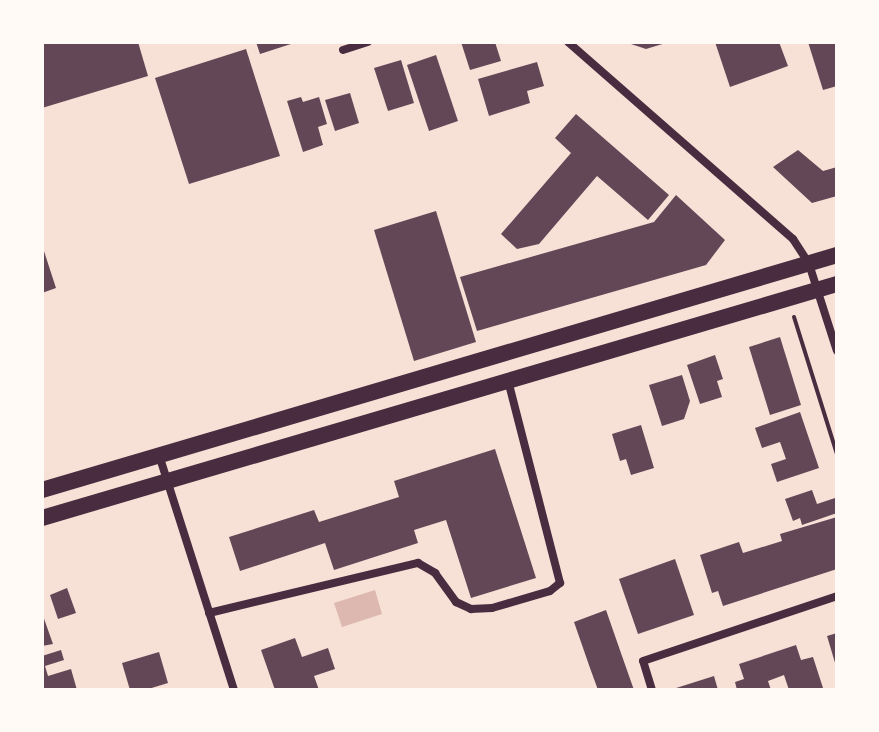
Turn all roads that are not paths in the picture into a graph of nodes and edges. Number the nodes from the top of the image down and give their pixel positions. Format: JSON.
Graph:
{"nodes":[{"id":1,"x":368,"y":42,"type":"edge"},
{"id":2,"x":568,"y":42,"type":"edge"},
{"id":3,"x":343,"y":50,"type":"dead end"},
{"id":4,"x":837,"y":255,"type":"edge"},
{"id":5,"x":809,"y":264,"type":"junction"},
{"id":6,"x":837,"y":284,"type":"edge"},
{"id":7,"x":818,"y":290,"type":"junction"},
{"id":8,"x":837,"y":351,"type":"edge"},
{"id":9,"x":508,"y":381,"type":"junction"},
{"id":10,"x":159,"y":455,"type":"junction"},
{"id":11,"x":167,"y":481,"type":"junction"},
{"id":12,"x":42,"y":490,"type":"edge"},
{"id":13,"x":42,"y":518,"type":"edge"},
{"id":14,"x":837,"y":596,"type":"edge"},
{"id":15,"x":209,"y":613,"type":"junction"},
{"id":16,"x":234,"y":690,"type":"edge"},
{"id":17,"x":652,"y":690,"type":"edge"}],
"edges":[{"from":1,"to":3,"type":"street"},
{"from":2,"to":5,"type":"street"},
{"from":4,"to":5,"type":"main road"},
{"from":5,"to":7,"type":"street"},
{"from":5,"to":10,"type":"main road"},
{"from":6,"to":7,"type":"main road"},
{"from":7,"to":8,"type":"street"},
{"from":7,"to":9,"type":"main road"},
{"from":9,"to":11,"type":"main road"},
{"from":9,"to":15,"type":"street"},
{"from":10,"to":11,"type":"street"},
{"from":10,"to":12,"type":"main road"},
{"from":11,"to":13,"type":"main road"},
{"from":11,"to":15,"type":"street"},
{"from":14,"to":17,"type":"street"},
{"from":15,"to":16,"type":"street"}]}
